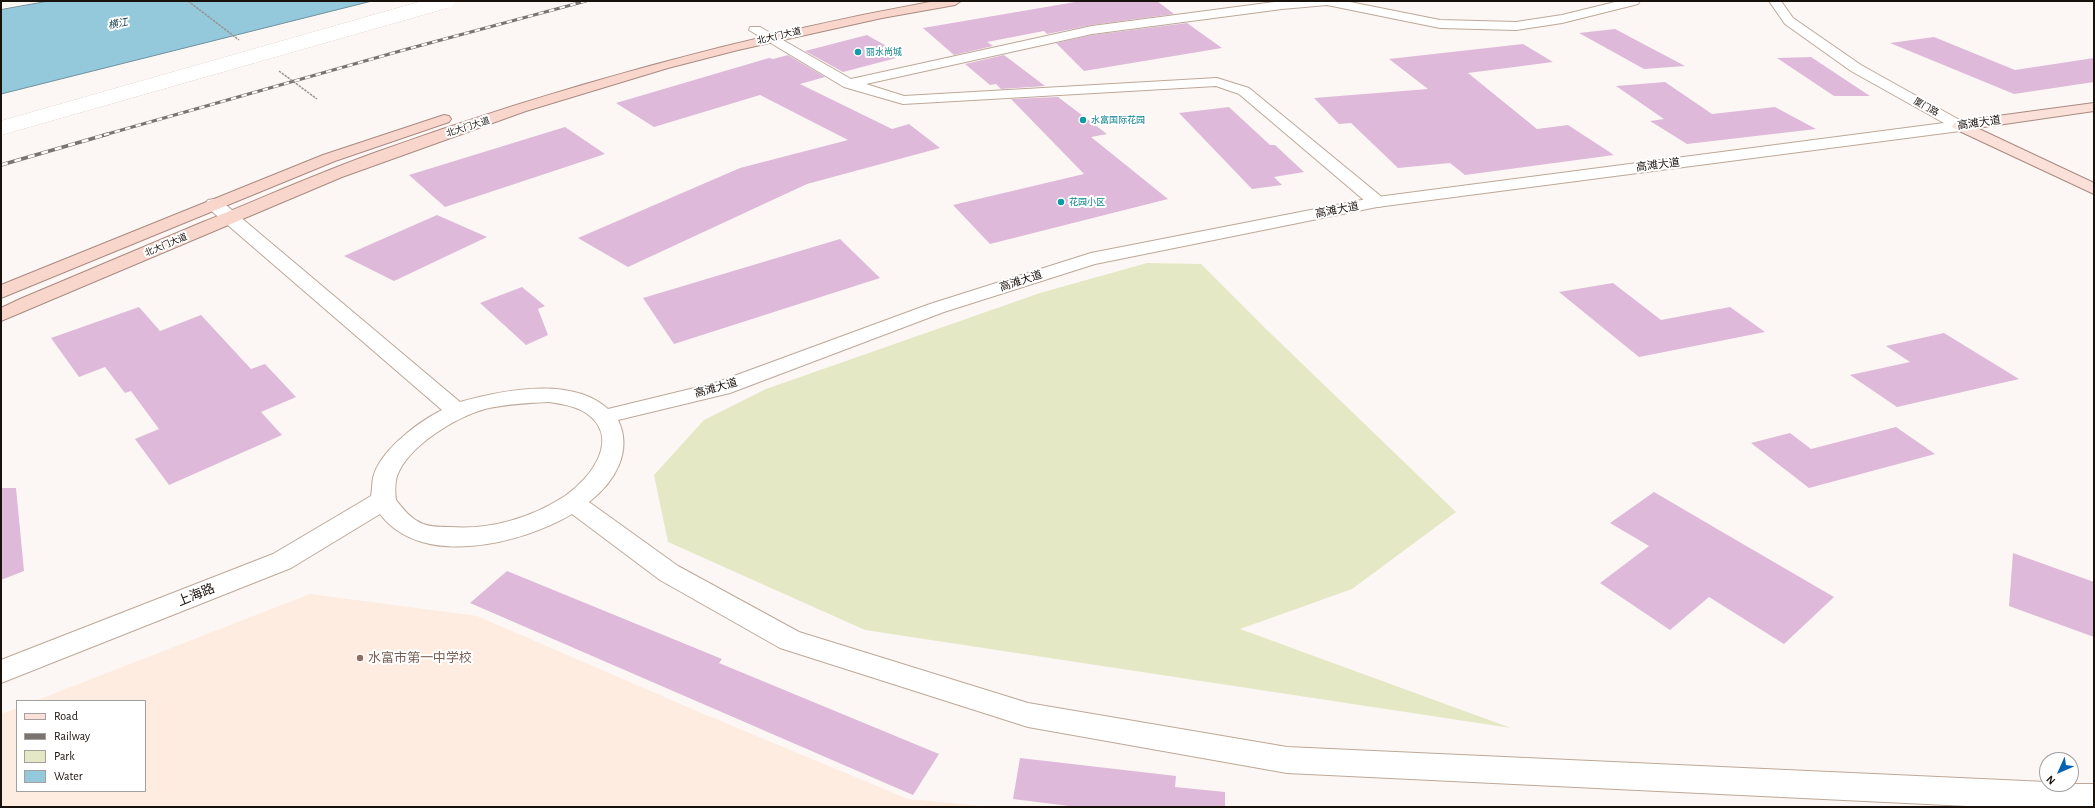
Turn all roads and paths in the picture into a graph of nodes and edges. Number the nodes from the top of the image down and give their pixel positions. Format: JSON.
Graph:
{"nodes":[{"id":1,"x":417,"y":1,"type":"edge"},
{"id":2,"x":447,"y":1,"type":"edge"},
{"id":3,"x":893,"y":1,"type":"edge"},
{"id":4,"x":955,"y":1,"type":"edge"},
{"id":5,"x":1634,"y":1,"type":"edge"},
{"id":6,"x":1775,"y":1,"type":"edge"},
{"id":7,"x":755,"y":30,"type":"junction"},
{"id":8,"x":770,"y":38,"type":"junction"},
{"id":9,"x":849,"y":84,"type":"junction"},
{"id":10,"x":2094,"y":107,"type":"edge"},
{"id":11,"x":1,"y":118,"type":"edge"},
{"id":12,"x":1960,"y":126,"type":"junction"},
{"id":13,"x":1,"y":128,"type":"edge"},
{"id":14,"x":2094,"y":189,"type":"edge"},
{"id":15,"x":1377,"y":202,"type":"junction"},
{"id":16,"x":214,"y":204,"type":"junction"},
{"id":17,"x":230,"y":218,"type":"junction"},
{"id":18,"x":1,"y":292,"type":"edge"},
{"id":19,"x":1,"y":315,"type":"edge"},
{"id":20,"x":457,"y":411,"type":"junction"},
{"id":21,"x":603,"y":417,"type":"junction"},
{"id":22,"x":384,"y":500,"type":"junction"},
{"id":23,"x":573,"y":502,"type":"junction"},
{"id":24,"x":1,"y":672,"type":"edge"},
{"id":25,"x":2094,"y":798,"type":"edge"}],
"edges":[{"from":1,"to":11,"type":"main road"},
{"from":2,"to":13,"type":"main road","bridge":true},
{"from":3,"to":7,"type":"highway","name":"北大门大道"},
{"from":4,"to":8,"type":"highway","name":"北大门大道"},
{"from":5,"to":9,"type":"main road"},
{"from":6,"to":12,"type":"main road","name":"厦门路"},
{"from":7,"to":8,"type":"main road"},
{"from":7,"to":16,"type":"highway","name":"北大门大道"},
{"from":8,"to":9,"type":"main road"},
{"from":8,"to":17,"type":"highway","name":"北大门大道"},
{"from":9,"to":15,"type":"main road"},
{"from":10,"to":12,"type":"main road","name":"高滩大道"},
{"from":12,"to":14,"type":"main road","name":"厦门路"},
{"from":12,"to":15,"type":"main road","name":"高滩大道"},
{"from":15,"to":21,"type":"main road","name":"高滩大道"},
{"from":16,"to":17,"type":"main road"},
{"from":16,"to":18,"type":"highway","name":"北大门大道"},
{"from":17,"to":19,"type":"highway","name":"北大门大道"},
{"from":17,"to":20,"type":"main road"},
{"from":20,"to":21,"type":"main road"},
{"from":20,"to":22,"type":"main road"},
{"from":21,"to":23,"type":"main road"},
{"from":22,"to":23,"type":"main road"},
{"from":22,"to":24,"type":"main road","name":"上海路"},
{"from":23,"to":25,"type":"main road"}]}
